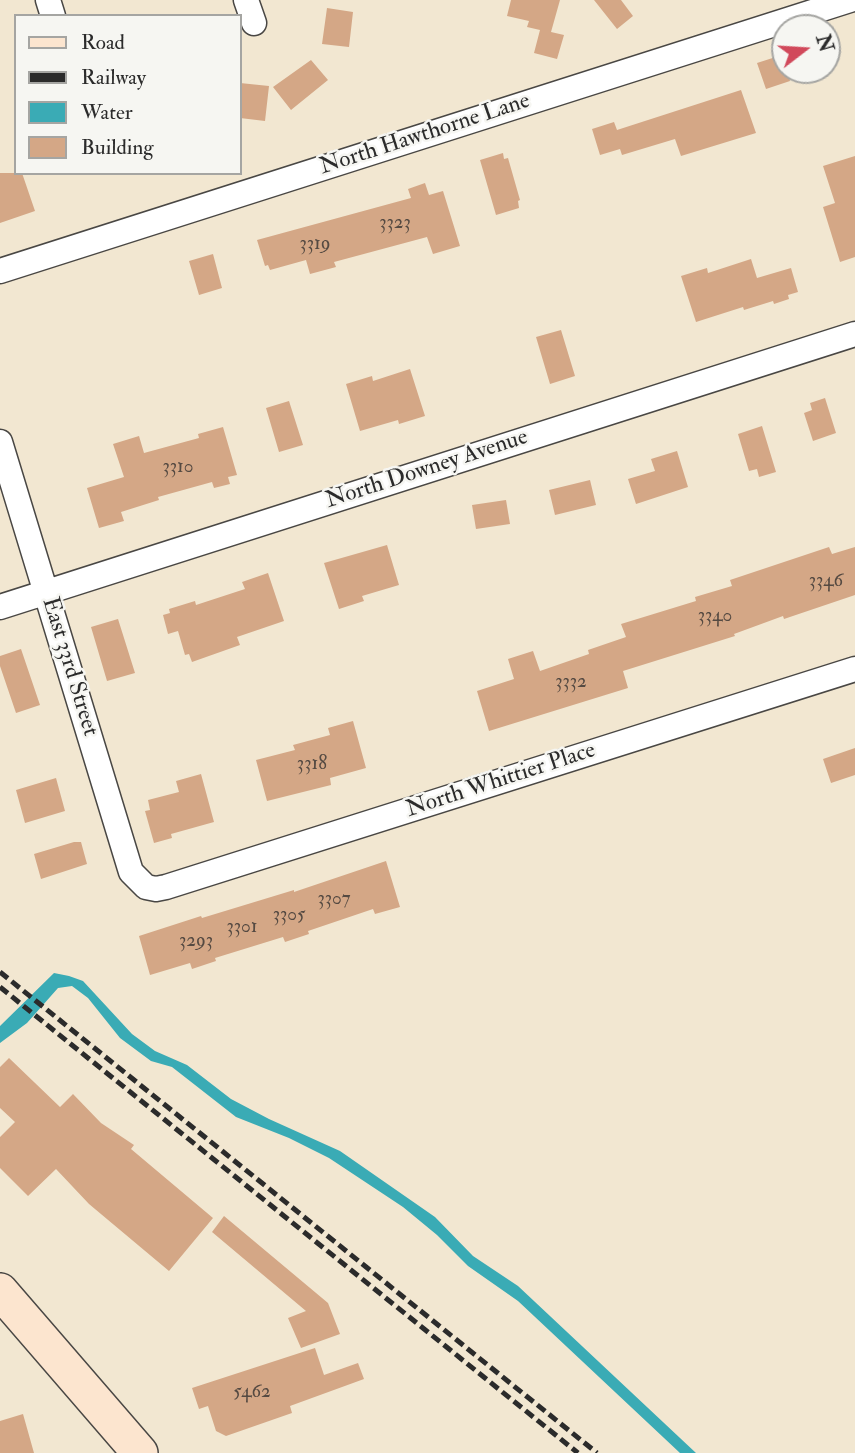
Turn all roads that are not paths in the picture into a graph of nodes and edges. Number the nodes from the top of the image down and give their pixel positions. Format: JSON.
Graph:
{"nodes":[{"id":1,"x":849,"y":0,"type":"edge"},
{"id":2,"x":0,"y":271,"type":"edge"},
{"id":3,"x":855,"y":334,"type":"edge"},
{"id":4,"x":0,"y":443,"type":"edge"},
{"id":5,"x":46,"y":592,"type":"junction"},
{"id":6,"x":0,"y":607,"type":"edge"},
{"id":7,"x":855,"y":669,"type":"edge"},
{"id":8,"x":146,"y":887,"type":"joint"},
{"id":9,"x":0,"y":1291,"type":"edge"},
{"id":10,"x":140,"y":1453,"type":"edge"}],
"edges":[{"from":1,"to":2,"type":"street","name":"North Hawthorne Lane"},
{"from":3,"to":5,"type":"street","name":"North Downey Avenue"},
{"from":4,"to":5,"type":"street","name":"East 33rd Street"},
{"from":5,"to":6,"type":"street","name":"North Downey Avenue"},
{"from":5,"to":8,"type":"street","name":"East 33rd Street"},
{"from":7,"to":8,"type":"street","name":"North Whittier Place"},
{"from":9,"to":10,"type":"main road"}]}
